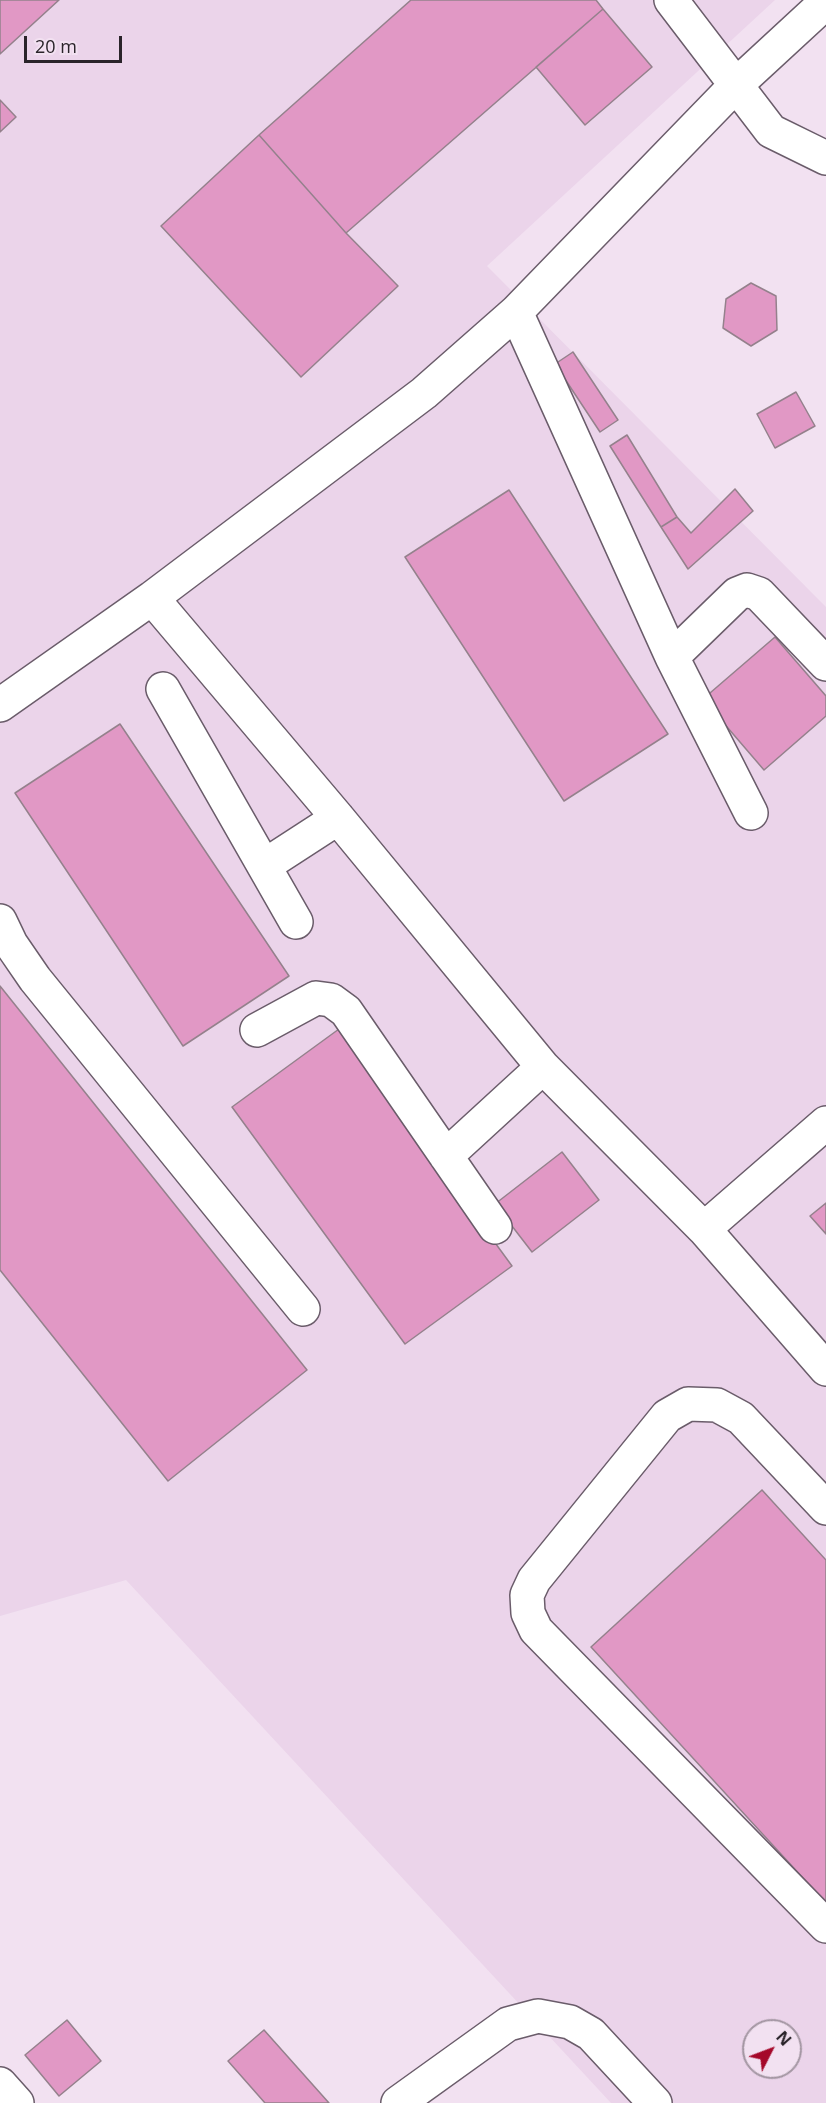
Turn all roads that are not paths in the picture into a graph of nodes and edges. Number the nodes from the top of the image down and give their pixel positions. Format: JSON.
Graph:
{"nodes":[{"id":1,"x":670,"y":0,"type":"edge"},
{"id":2,"x":826,"y":2,"type":"edge"},
{"id":3,"x":735,"y":86,"type":"junction"},
{"id":4,"x":826,"y":158,"type":"edge"},
{"id":5,"x":516,"y":312,"type":"junction"},
{"id":6,"x":152,"y":598,"type":"junction"},
{"id":7,"x":672,"y":657,"type":"junction"},
{"id":8,"x":826,"y":663,"type":"edge"},
{"id":9,"x":163,"y":689,"type":"dead end"},
{"id":10,"x":0,"y":705,"type":"edge"},
{"id":11,"x":751,"y":813,"type":"dead end"},
{"id":12,"x":338,"y":818,"type":"junction"},
{"id":13,"x":264,"y":866,"type":"junction"},
{"id":14,"x":0,"y":921,"type":"edge"},
{"id":15,"x":296,"y":922,"type":"dead end"},
{"id":16,"x":257,"y":1030,"type":"dead end"},
{"id":17,"x":543,"y":1067,"type":"junction"},
{"id":18,"x":826,"y":1123,"type":"edge"},
{"id":19,"x":446,"y":1156,"type":"junction"},
{"id":20,"x":495,"y":1227,"type":"dead end"},
{"id":21,"x":704,"y":1229,"type":"junction"},
{"id":22,"x":303,"y":1308,"type":"dead end"},
{"id":23,"x":826,"y":1369,"type":"edge"},
{"id":24,"x":826,"y":1508,"type":"edge"},
{"id":25,"x":826,"y":1926,"type":"edge"},
{"id":26,"x":0,"y":2084,"type":"edge"},
{"id":27,"x":17,"y":2103,"type":"edge"},
{"id":28,"x":398,"y":2103,"type":"edge"},
{"id":29,"x":655,"y":2103,"type":"edge"}],
"edges":[{"from":1,"to":3,"type":"street"},
{"from":2,"to":3,"type":"street"},
{"from":3,"to":4,"type":"street"},
{"from":3,"to":5,"type":"street"},
{"from":5,"to":6,"type":"street"},
{"from":5,"to":7,"type":"street"},
{"from":6,"to":10,"type":"street"},
{"from":6,"to":12,"type":"street"},
{"from":7,"to":8,"type":"street"},
{"from":7,"to":11,"type":"street"},
{"from":9,"to":13,"type":"street"},
{"from":12,"to":13,"type":"street"},
{"from":12,"to":17,"type":"street"},
{"from":13,"to":15,"type":"street"},
{"from":14,"to":22,"type":"street"},
{"from":16,"to":19,"type":"street"},
{"from":17,"to":19,"type":"street"},
{"from":17,"to":21,"type":"street"},
{"from":18,"to":21,"type":"street"},
{"from":19,"to":20,"type":"street"},
{"from":21,"to":23,"type":"street"},
{"from":24,"to":25,"type":"street"},
{"from":26,"to":27,"type":"street"},
{"from":28,"to":29,"type":"street"}]}
